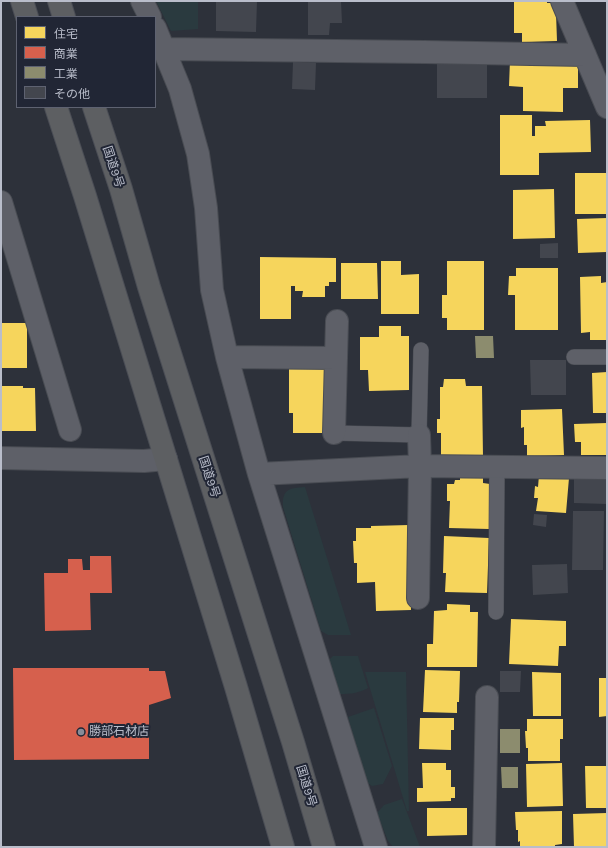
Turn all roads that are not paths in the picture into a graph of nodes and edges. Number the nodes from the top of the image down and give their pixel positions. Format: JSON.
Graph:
{"nodes":[{"id":1,"x":22,"y":1,"type":"edge"},
{"id":2,"x":59,"y":1,"type":"edge"},
{"id":3,"x":142,"y":1,"type":"edge"},
{"id":4,"x":562,"y":1,"type":"edge"},
{"id":5,"x":27,"y":16,"type":"edge"},
{"id":6,"x":64,"y":16,"type":"edge"},
{"id":7,"x":150,"y":16,"type":"edge"},
{"id":8,"x":156,"y":30,"type":"edge"},
{"id":9,"x":164,"y":49,"type":"junction"},
{"id":10,"x":585,"y":55,"type":"junction"},
{"id":11,"x":607,"y":107,"type":"edge"},
{"id":12,"x":56,"y":108,"type":"edge"},
{"id":13,"x":94,"y":108,"type":"edge"},
{"id":14,"x":1,"y":202,"type":"edge"},
{"id":15,"x":337,"y":321,"type":"dead end"},
{"id":16,"x":421,"y":350,"type":"dead end"},
{"id":17,"x":227,"y":357,"type":"junction"},
{"id":18,"x":607,"y":357,"type":"edge"},
{"id":19,"x":336,"y":358,"type":"junction"},
{"id":20,"x":574,"y":358,"type":"dead end"},
{"id":21,"x":70,"y":430,"type":"dead end"},
{"id":22,"x":334,"y":433,"type":"joint"},
{"id":23,"x":419,"y":435,"type":"junction"},
{"id":24,"x":1,"y":458,"type":"edge"},
{"id":25,"x":166,"y":459,"type":"junction"},
{"id":26,"x":420,"y":466,"type":"junction"},
{"id":27,"x":497,"y":467,"type":"junction"},
{"id":28,"x":607,"y":468,"type":"edge"},
{"id":29,"x":259,"y":474,"type":"junction"},
{"id":30,"x":418,"y":598,"type":"dead end"},
{"id":31,"x":496,"y":612,"type":"dead end"},
{"id":32,"x":487,"y":697,"type":"dead end"},
{"id":33,"x":283,"y":847,"type":"edge"},
{"id":34,"x":324,"y":847,"type":"edge"},
{"id":35,"x":376,"y":847,"type":"edge"},
{"id":36,"x":484,"y":847,"type":"edge"}],
"edges":[{"from":1,"to":5,"type":"highway"},
{"from":2,"to":6,"type":"highway"},
{"from":3,"to":7,"type":"street"},
{"from":4,"to":10,"type":"street"},
{"from":8,"to":9,"type":"street"},
{"from":9,"to":10,"type":"street"},
{"from":9,"to":17,"type":"street"},
{"from":10,"to":11,"type":"street"},
{"from":12,"to":25,"type":"highway"},
{"from":13,"to":34,"type":"highway","name":"国道9号"},
{"from":14,"to":21,"type":"street"},
{"from":15,"to":19,"type":"street"},
{"from":16,"to":23,"type":"lane"},
{"from":17,"to":19,"type":"street"},
{"from":17,"to":29,"type":"street"},
{"from":18,"to":20,"type":"lane"},
{"from":19,"to":22,"type":"street"},
{"from":22,"to":23,"type":"lane"},
{"from":23,"to":26,"type":"street"},
{"from":24,"to":25,"type":"street"},
{"from":25,"to":33,"type":"highway"},
{"from":26,"to":27,"type":"street"},
{"from":26,"to":29,"type":"street"},
{"from":26,"to":30,"type":"street"},
{"from":27,"to":28,"type":"street"},
{"from":27,"to":31,"type":"lane"},
{"from":29,"to":35,"type":"street"},
{"from":32,"to":36,"type":"street"}]}
